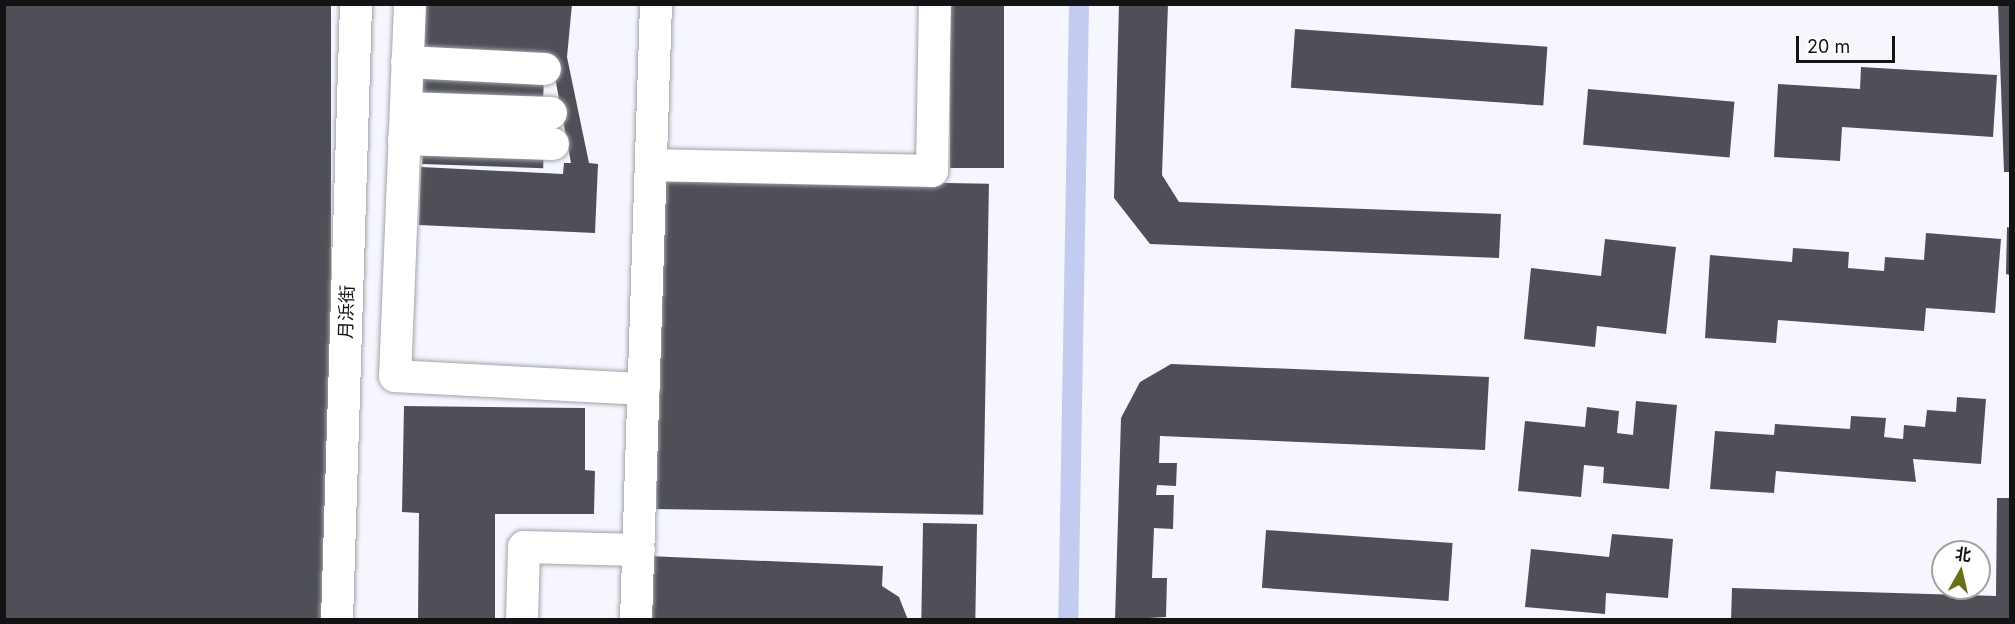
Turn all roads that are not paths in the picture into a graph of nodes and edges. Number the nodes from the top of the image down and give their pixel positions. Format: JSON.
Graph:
{"nodes":[{"id":1,"x":356,"y":4,"type":"edge"},
{"id":2,"x":410,"y":4,"type":"edge"},
{"id":3,"x":656,"y":4,"type":"edge"},
{"id":4,"x":935,"y":4,"type":"edge"},
{"id":5,"x":408,"y":62,"type":"junction"},
{"id":6,"x":545,"y":69,"type":"dead end"},
{"id":7,"x":406,"y":108,"type":"junction"},
{"id":8,"x":550,"y":113,"type":"dead end"},
{"id":9,"x":404,"y":139,"type":"junction"},
{"id":10,"x":553,"y":144,"type":"dead end"},
{"id":11,"x":651,"y":165,"type":"junction"},
{"id":12,"x":644,"y":389,"type":"junction"},
{"id":13,"x":639,"y":550,"type":"junction"},
{"id":14,"x":337,"y":620,"type":"edge"},
{"id":15,"x":522,"y":620,"type":"edge"},
{"id":16,"x":636,"y":620,"type":"edge"}],
"edges":[{"from":1,"to":14,"type":"street","name":"月浜街"},
{"from":2,"to":5,"type":"street"},
{"from":3,"to":11,"type":"street"},
{"from":4,"to":11,"type":"street"},
{"from":5,"to":6,"type":"street"},
{"from":5,"to":7,"type":"street"},
{"from":7,"to":8,"type":"street"},
{"from":7,"to":9,"type":"street"},
{"from":9,"to":10,"type":"street"},
{"from":9,"to":12,"type":"street"},
{"from":11,"to":12,"type":"street"},
{"from":12,"to":13,"type":"street"},
{"from":13,"to":15,"type":"street"},
{"from":13,"to":16,"type":"street"}]}
